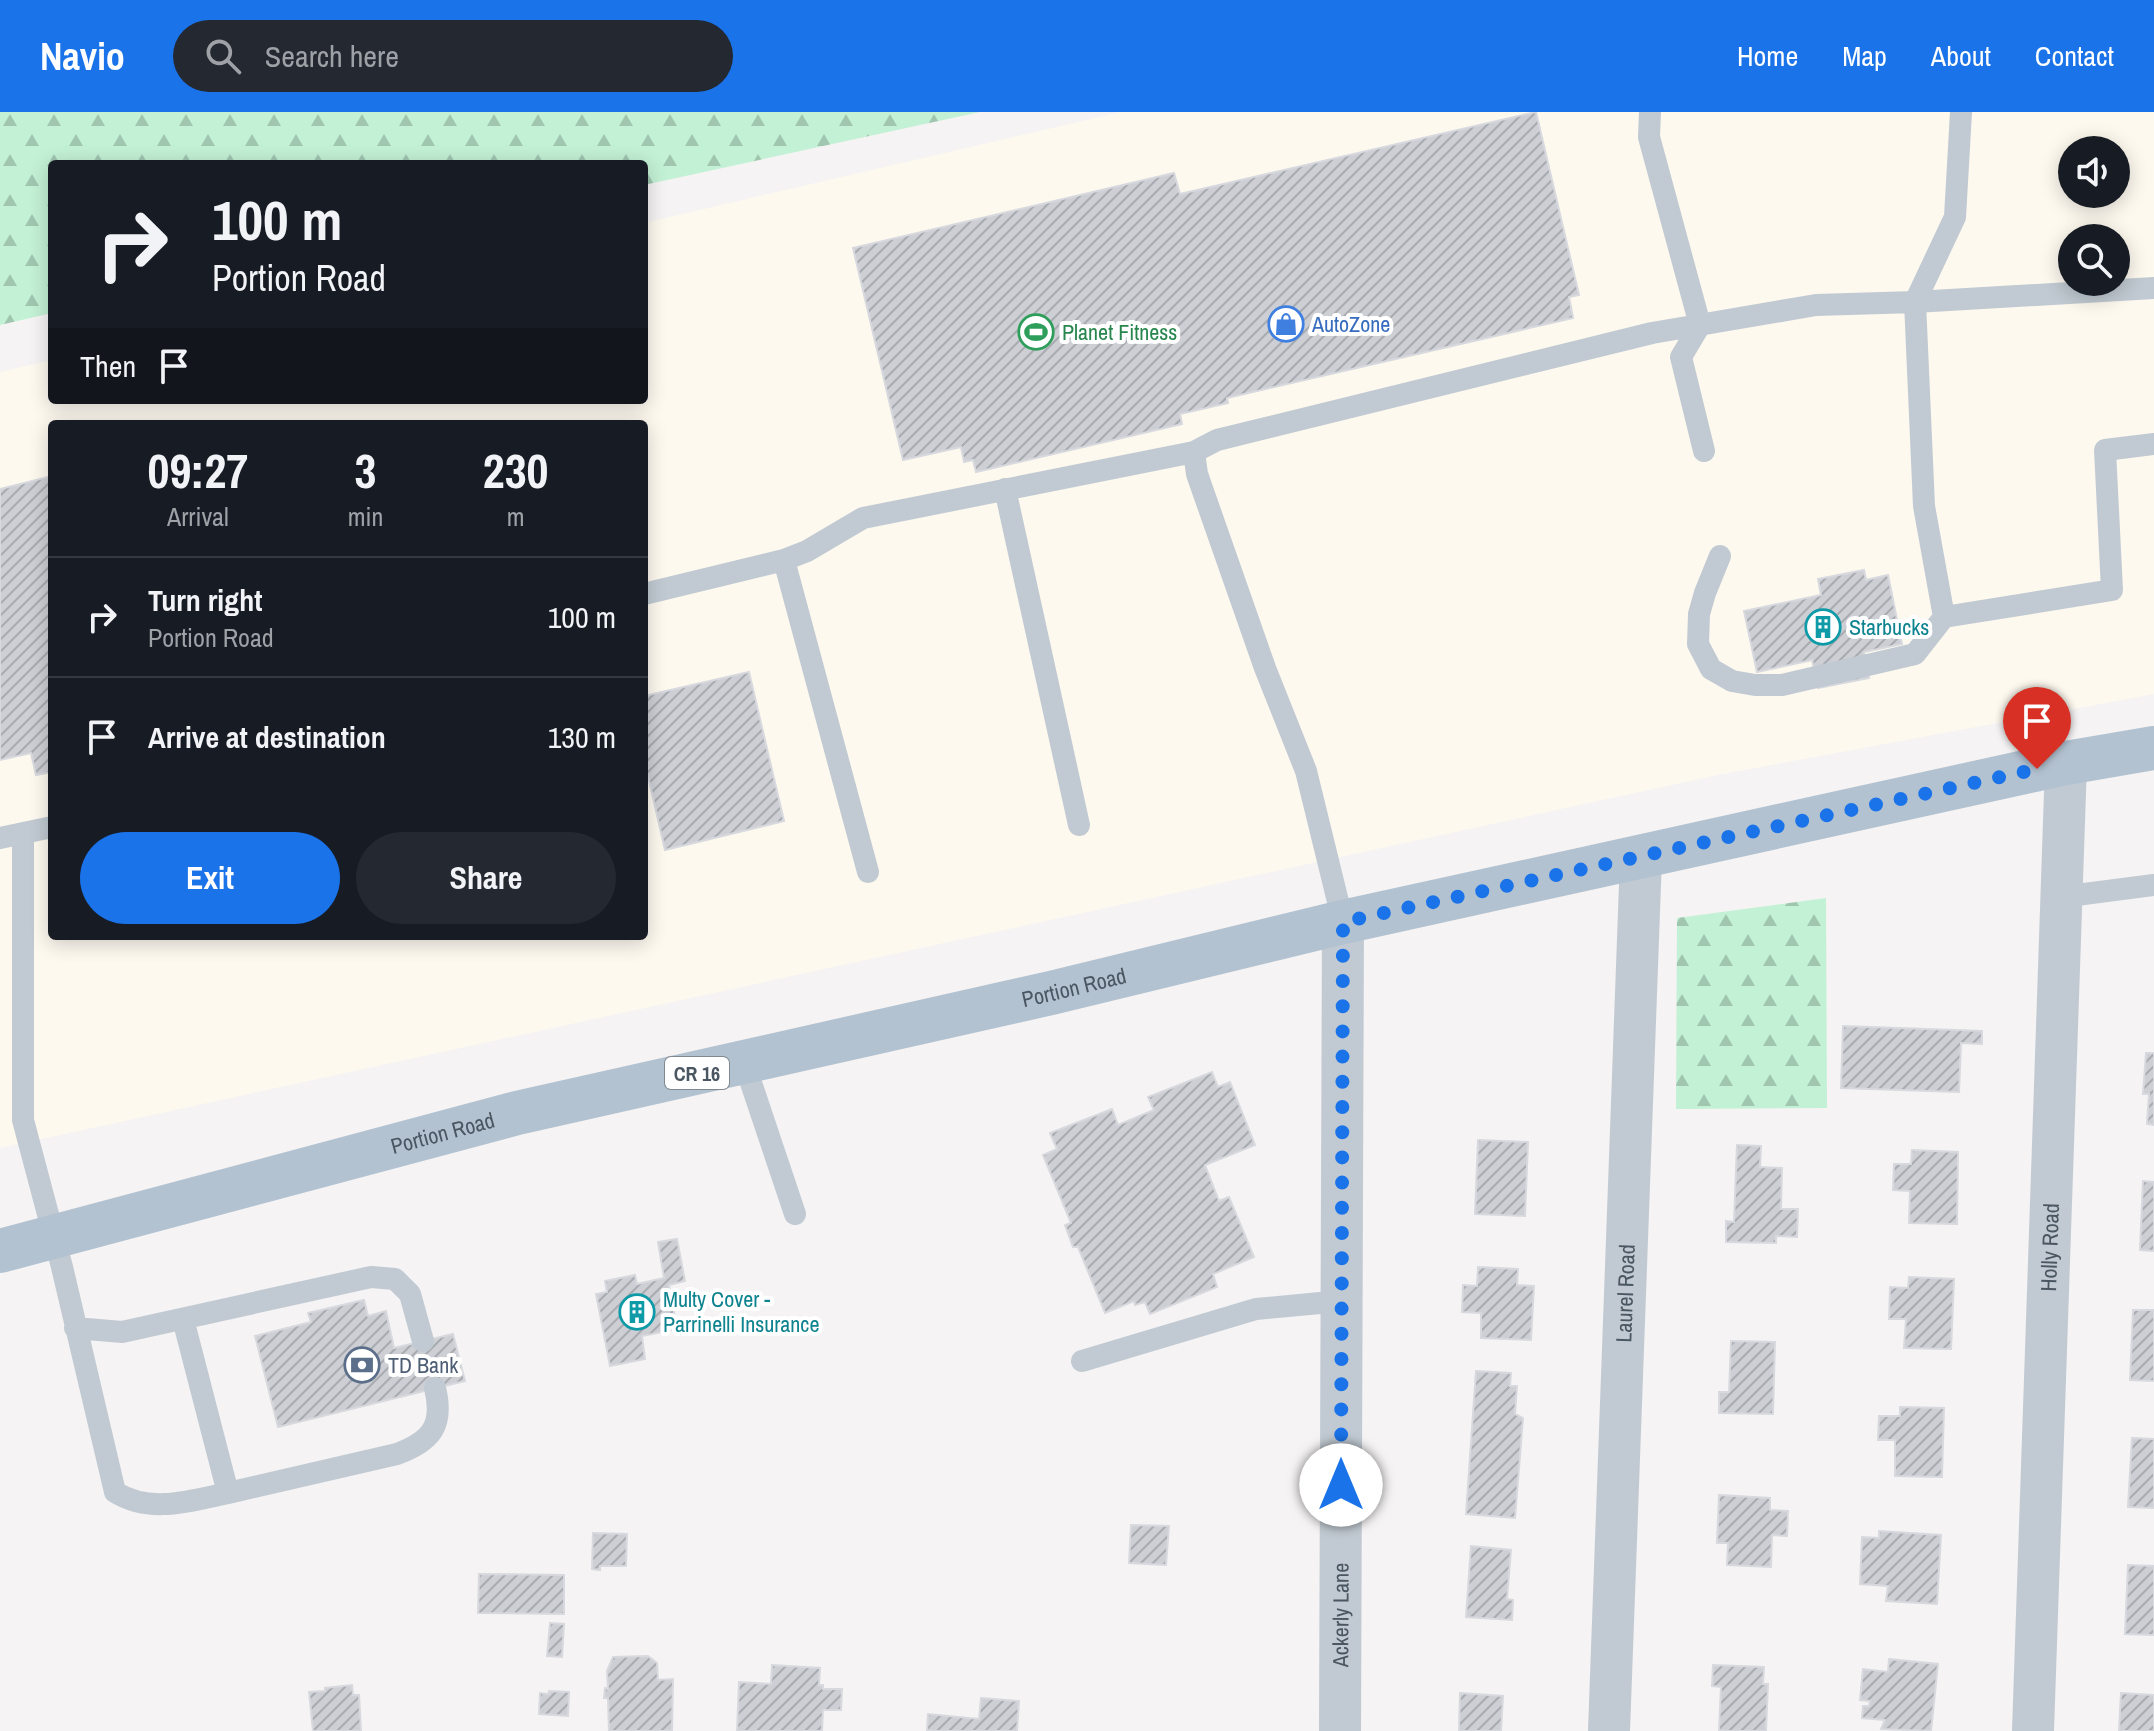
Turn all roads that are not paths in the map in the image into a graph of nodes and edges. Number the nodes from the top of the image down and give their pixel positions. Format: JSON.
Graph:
{"nodes":[{"id":1,"x":1650,"y":112,"type":"edge"},
{"id":2,"x":1961,"y":112,"type":"edge"},
{"id":3,"x":2154,"y":288,"type":"edge"},
{"id":4,"x":1915,"y":302,"type":"junction"},
{"id":5,"x":1700,"y":325,"type":"junction"},
{"id":6,"x":2154,"y":444,"type":"edge"},
{"id":7,"x":1704,"y":451,"type":"dead end"},
{"id":8,"x":1194,"y":452,"type":"junction"},
{"id":9,"x":1005,"y":489,"type":"junction"},
{"id":10,"x":1720,"y":556,"type":"dead end"},
{"id":11,"x":784,"y":560,"type":"junction"},
{"id":12,"x":648,"y":593,"type":"edge"},
{"id":13,"x":1944,"y":617,"type":"junction"},
{"id":14,"x":2154,"y":748,"type":"edge"},
{"id":15,"x":2066,"y":763,"type":"junction"},
{"id":16,"x":1079,"y":825,"type":"dead end"},
{"id":17,"x":48,"y":828,"type":"edge"},
{"id":18,"x":23,"y":834,"type":"junction"},
{"id":19,"x":0,"y":838,"type":"edge"},
{"id":20,"x":1641,"y":857,"type":"junction"},
{"id":21,"x":868,"y":872,"type":"dead end"},
{"id":22,"x":2154,"y":885,"type":"edge"},
{"id":23,"x":2061,"y":897,"type":"junction"},
{"id":24,"x":1343,"y":922,"type":"junction"},
{"id":25,"x":744,"y":1062,"type":"junction"},
{"id":26,"x":795,"y":1214,"type":"dead end"},
{"id":27,"x":54,"y":1237,"type":"junction"},
{"id":28,"x":0,"y":1251,"type":"edge"},
{"id":29,"x":1341,"y":1301,"type":"junction"},
{"id":30,"x":183,"y":1319,"type":"junction"},
{"id":31,"x":75,"y":1328,"type":"junction"},
{"id":32,"x":423,"y":1341,"type":"dead end"},
{"id":33,"x":1082,"y":1361,"type":"dead end"},
{"id":34,"x":435,"y":1388,"type":"dead end"},
{"id":35,"x":228,"y":1493,"type":"junction"},
{"id":36,"x":1340,"y":1731,"type":"edge"},
{"id":37,"x":1609,"y":1731,"type":"edge"},
{"id":38,"x":2033,"y":1731,"type":"edge"}],
"edges":[{"from":1,"to":5,"type":"lane"},
{"from":2,"to":4,"type":"lane"},
{"from":3,"to":4,"type":"lane"},
{"from":4,"to":5,"type":"lane"},
{"from":4,"to":13,"type":"lane"},
{"from":5,"to":7,"type":"lane"},
{"from":5,"to":8,"type":"lane"},
{"from":6,"to":13,"type":"lane"},
{"from":8,"to":9,"type":"lane"},
{"from":8,"to":24,"type":"lane"},
{"from":9,"to":11,"type":"lane"},
{"from":9,"to":16,"type":"lane"},
{"from":10,"to":13,"type":"lane"},
{"from":11,"to":12,"type":"lane"},
{"from":11,"to":21,"type":"lane"},
{"from":14,"to":15,"type":"main road","name":"Portion Road","number":"CR 16"},
{"from":15,"to":20,"type":"main road","name":"Portion Road","number":"CR 16"},
{"from":15,"to":23,"type":"street","name":"Holly Road"},
{"from":17,"to":18,"type":"lane"},
{"from":18,"to":19,"type":"lane"},
{"from":18,"to":27,"type":"lane"},
{"from":20,"to":24,"type":"main road","name":"Portion Road","number":"CR 16"},
{"from":20,"to":37,"type":"street","name":"Laurel Road"},
{"from":22,"to":23,"type":"lane"},
{"from":23,"to":38,"type":"street","name":"Holly Road"},
{"from":24,"to":25,"type":"main road","name":"Portion Road","number":"CR 16"},
{"from":24,"to":29,"type":"street","name":"Ackerly Lane"},
{"from":25,"to":26,"type":"lane"},
{"from":25,"to":27,"type":"main road","name":"Portion Road","number":"CR 16"},
{"from":27,"to":28,"type":"main road","name":"Portion Road","number":"CR 16"},
{"from":27,"to":31,"type":"lane"},
{"from":29,"to":33,"type":"lane"},
{"from":29,"to":36,"type":"street","name":"Ackerly Lane"},
{"from":30,"to":31,"type":"lane"},
{"from":30,"to":32,"type":"lane"},
{"from":30,"to":35,"type":"lane"},
{"from":31,"to":35,"type":"lane"},
{"from":34,"to":35,"type":"lane"}]}
